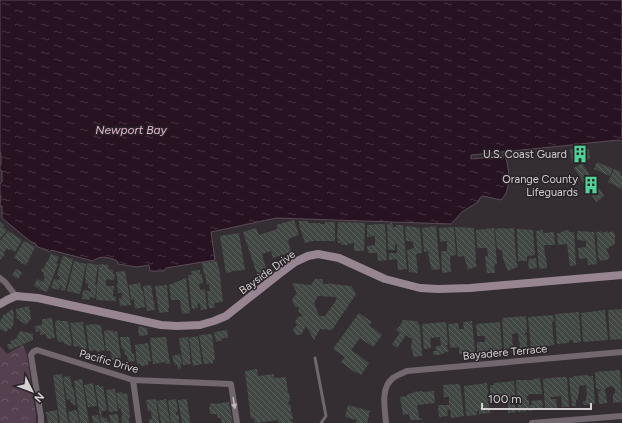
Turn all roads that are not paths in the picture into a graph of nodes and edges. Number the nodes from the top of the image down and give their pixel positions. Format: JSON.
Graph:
{"nodes":[{"id":1,"x":622,"y":275,"type":"edge"},
{"id":2,"x":0,"y":278,"type":"edge"},
{"id":3,"x":16,"y":296,"type":"junction"},
{"id":4,"x":0,"y":304,"type":"edge"},
{"id":5,"x":622,"y":352,"type":"edge"},
{"id":6,"x":315,"y":358,"type":"dead end"},
{"id":7,"x":133,"y":380,"type":"junction"},
{"id":8,"x":622,"y":416,"type":"edge"},
{"id":9,"x":41,"y":423,"type":"edge"},
{"id":10,"x":139,"y":423,"type":"edge"},
{"id":11,"x":237,"y":423,"type":"edge"},
{"id":12,"x":321,"y":423,"type":"edge"},
{"id":13,"x":386,"y":423,"type":"edge"},
{"id":14,"x":532,"y":423,"type":"edge"}],
"edges":[{"from":1,"to":3,"type":"main road","name":"Bayside Drive"},
{"from":2,"to":3,"type":"street"},
{"from":3,"to":4,"type":"main road"},
{"from":5,"to":13,"type":"street","name":"Bayadere Terrace"},
{"from":6,"to":12,"type":"lane"},
{"from":7,"to":9,"type":"street","name":"Pacific Drive"},
{"from":7,"to":10,"type":"street"},
{"from":7,"to":11,"type":"street","name":"Pacific Drive","one_way":true},
{"from":8,"to":14,"type":"street"}]}
